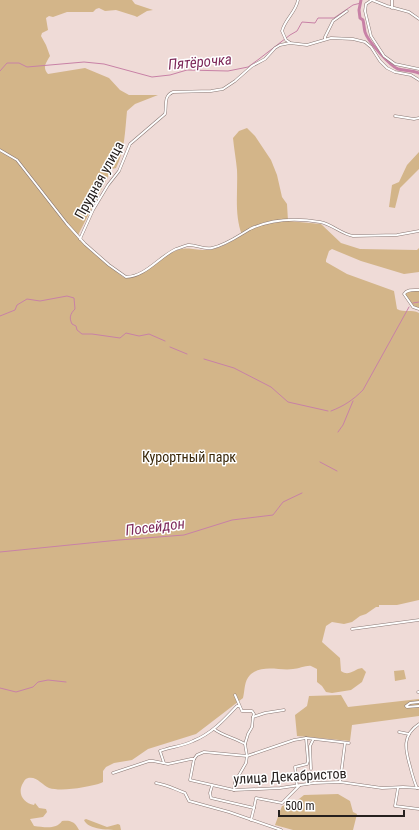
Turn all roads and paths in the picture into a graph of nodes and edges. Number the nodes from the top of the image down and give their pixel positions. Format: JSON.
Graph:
{"nodes":[{"id":1,"x":298,"y":0,"type":"edge"},
{"id":2,"x":392,"y":0,"type":"edge"},
{"id":3,"x":367,"y":1,"type":"edge"},
{"id":4,"x":392,"y":8,"type":"junction"},
{"id":5,"x":347,"y":11,"type":"dead end"},
{"id":6,"x":419,"y":19,"type":"edge"},
{"id":7,"x":325,"y":39,"type":"junction"},
{"id":8,"x":290,"y":43,"type":"junction"},
{"id":9,"x":419,"y":69,"type":"edge"},
{"id":10,"x":419,"y":80,"type":"edge"},
{"id":11,"x":395,"y":116,"type":"dead end"},
{"id":12,"x":419,"y":118,"type":"edge"},
{"id":13,"x":0,"y":150,"type":"edge"},
{"id":14,"x":419,"y":231,"type":"edge"},
{"id":15,"x":80,"y":239,"type":"junction"},
{"id":16,"x":419,"y":290,"type":"edge"},
{"id":17,"x":419,"y":309,"type":"edge"},
{"id":18,"x":419,"y":620,"type":"edge"},
{"id":19,"x":352,"y":629,"type":"dead end"},
{"id":20,"x":235,"y":695,"type":"dead end"},
{"id":21,"x":419,"y":702,"type":"edge"},
{"id":22,"x":239,"y":706,"type":"junction"},
{"id":23,"x":419,"y":706,"type":"edge"},
{"id":24,"x":284,"y":710,"type":"dead end"},
{"id":25,"x":253,"y":717,"type":"junction"},
{"id":26,"x":419,"y":724,"type":"edge"},
{"id":27,"x":214,"y":729,"type":"junction"},
{"id":28,"x":399,"y":732,"type":"dead end"},
{"id":29,"x":409,"y":734,"type":"junction"},
{"id":30,"x":306,"y":738,"type":"junction"},
{"id":31,"x":313,"y":740,"type":"junction"},
{"id":32,"x":345,"y":743,"type":"junction"},
{"id":33,"x":349,"y":743,"type":"dead end"},
{"id":34,"x":245,"y":744,"type":"junction"},
{"id":35,"x":247,"y":756,"type":"junction"},
{"id":36,"x":194,"y":759,"type":"junction"},
{"id":37,"x":164,"y":763,"type":"junction"},
{"id":38,"x":311,"y":769,"type":"dead end"},
{"id":39,"x":113,"y":773,"type":"dead end"},
{"id":40,"x":340,"y":782,"type":"junction"},
{"id":41,"x":156,"y":783,"type":"dead end"},
{"id":42,"x":212,"y":786,"type":"junction"},
{"id":43,"x":298,"y":786,"type":"junction"},
{"id":44,"x":398,"y":787,"type":"junction"},
{"id":45,"x":418,"y":788,"type":"edge"},
{"id":46,"x":234,"y":790,"type":"junction"},
{"id":47,"x":254,"y":808,"type":"junction"},
{"id":48,"x":419,"y":809,"type":"edge"},
{"id":49,"x":251,"y":820,"type":"junction"},
{"id":50,"x":281,"y":830,"type":"edge"}],
"edges":[{"from":1,"to":8,"type":"street"},
{"from":2,"to":4,"type":"street"},
{"from":3,"to":4,"type":"street"},
{"from":3,"to":9,"type":"street"},
{"from":4,"to":6,"type":"street"},
{"from":5,"to":7,"type":"street"},
{"from":7,"to":8,"type":"street","name":"Прудная улица"},
{"from":7,"to":10,"type":"street","name":"Прудная улица"},
{"from":8,"to":15,"type":"street","name":"Прудная улица"},
{"from":11,"to":12,"type":"street"},
{"from":13,"to":15,"type":"street"},
{"from":14,"to":15,"type":"street"},
{"from":16,"to":17,"type":"street"},
{"from":18,"to":19,"type":"street"},
{"from":20,"to":22,"type":"street"},
{"from":21,"to":23,"type":"street"},
{"from":22,"to":25,"type":"street"},
{"from":22,"to":27,"type":"street"},
{"from":24,"to":25,"type":"street"},
{"from":25,"to":34,"type":"street"},
{"from":26,"to":29,"type":"street"},
{"from":27,"to":34,"type":"street"},
{"from":27,"to":37,"type":"street"},
{"from":28,"to":29,"type":"street"},
{"from":29,"to":45,"type":"street","name":"улица Декабристов"},
{"from":30,"to":31,"type":"street"},
{"from":30,"to":35,"type":"street"},
{"from":30,"to":43,"type":"street"},
{"from":31,"to":32,"type":"street"},
{"from":31,"to":38,"type":"street"},
{"from":32,"to":33,"type":"street"},
{"from":32,"to":40,"type":"street"},
{"from":34,"to":35,"type":"street"},
{"from":35,"to":36,"type":"street"},
{"from":35,"to":46,"type":"street"},
{"from":36,"to":37,"type":"street"},
{"from":36,"to":42,"type":"street","name":"улица Декабристов"},
{"from":37,"to":39,"type":"street"},
{"from":40,"to":43,"type":"street","name":"улица Декабристов"},
{"from":40,"to":44,"type":"street","name":"улица Декабристов"},
{"from":41,"to":49,"type":"street"},
{"from":42,"to":46,"type":"street","name":"улица Декабристов"},
{"from":42,"to":47,"type":"street"},
{"from":43,"to":46,"type":"street","name":"улица Декабристов"},
{"from":43,"to":47,"type":"street"},
{"from":44,"to":45,"type":"street","name":"улица Декабристов"},
{"from":44,"to":48,"type":"street"},
{"from":47,"to":49,"type":"street"},
{"from":49,"to":50,"type":"street"}]}
